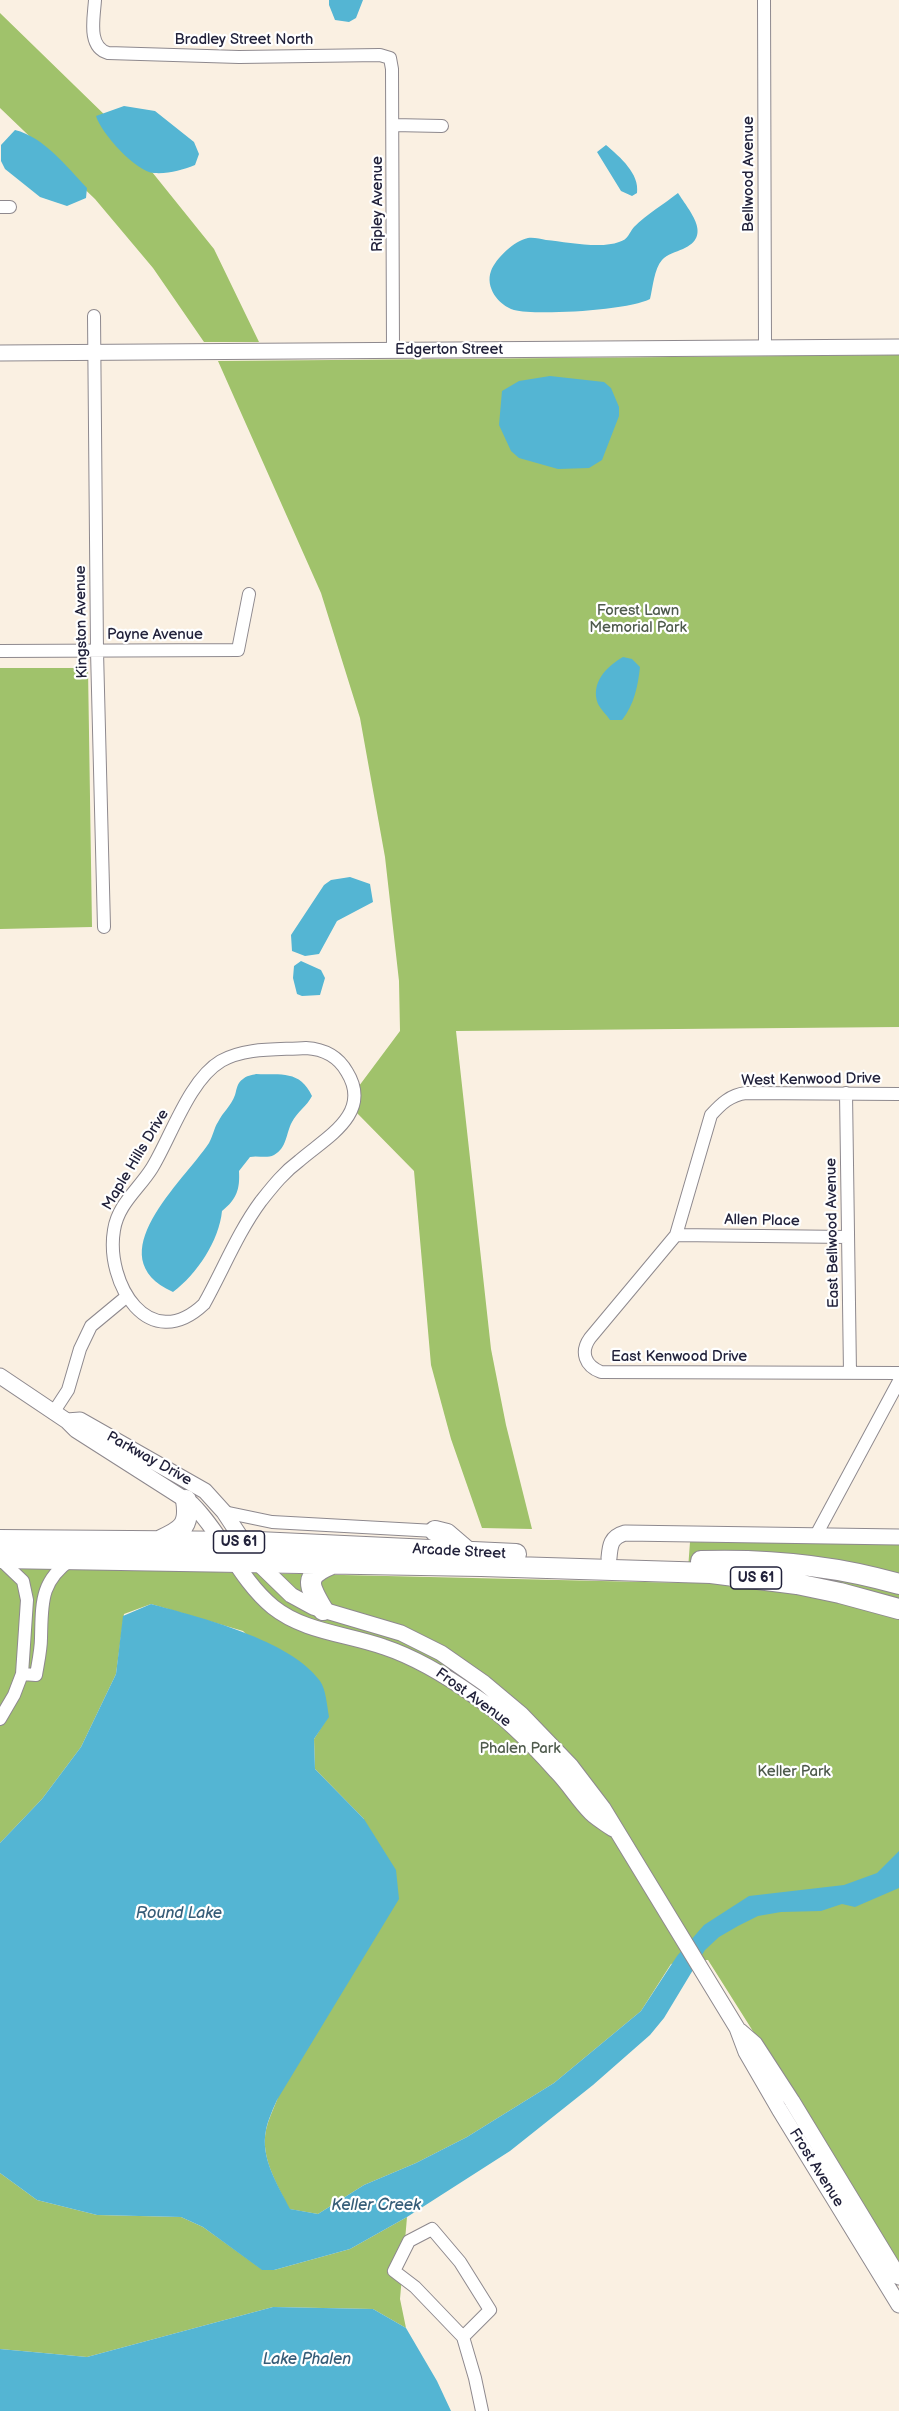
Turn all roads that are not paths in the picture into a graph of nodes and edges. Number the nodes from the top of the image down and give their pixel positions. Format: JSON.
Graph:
{"nodes":[{"id":1,"x":95,"y":0,"type":"edge"},
{"id":2,"x":764,"y":0,"type":"edge"},
{"id":3,"x":390,"y":58,"type":"joint"},
{"id":4,"x":393,"y":125,"type":"junction"},
{"id":5,"x":442,"y":126,"type":"dead end"},
{"id":6,"x":94,"y":316,"type":"dead end"},
{"id":7,"x":899,"y":347,"type":"edge"},
{"id":8,"x":765,"y":348,"type":"junction"},
{"id":9,"x":393,"y":351,"type":"junction"},
{"id":10,"x":94,"y":352,"type":"junction"},
{"id":11,"x":0,"y":353,"type":"edge"},
{"id":12,"x":249,"y":594,"type":"dead end"},
{"id":13,"x":0,"y":651,"type":"edge"},
{"id":14,"x":97,"y":651,"type":"junction"},
{"id":15,"x":104,"y":927,"type":"dead end"},
{"id":16,"x":846,"y":1093,"type":"junction"},
{"id":17,"x":899,"y":1094,"type":"edge"},
{"id":18,"x":676,"y":1235,"type":"junction"},
{"id":19,"x":848,"y":1237,"type":"junction"},
{"id":20,"x":126,"y":1297,"type":"junction"},
{"id":21,"x":850,"y":1373,"type":"junction"},
{"id":22,"x":899,"y":1373,"type":"edge"},
{"id":23,"x":0,"y":1376,"type":"edge"},
{"id":24,"x":899,"y":1381,"type":"edge"},
{"id":25,"x":53,"y":1413,"type":"junction"},
{"id":26,"x":67,"y":1421,"type":"junction"},
{"id":27,"x":186,"y":1500,"type":"junction"},
{"id":28,"x":224,"y":1512,"type":"junction"},
{"id":29,"x":435,"y":1531,"type":"joint"},
{"id":30,"x":815,"y":1537,"type":"junction"},
{"id":31,"x":899,"y":1537,"type":"edge"},
{"id":32,"x":0,"y":1540,"type":"edge"},
{"id":33,"x":159,"y":1541,"type":"junction"},
{"id":34,"x":223,"y":1542,"type":"junction"},
{"id":35,"x":244,"y":1542,"type":"junction"},
{"id":36,"x":475,"y":1557,"type":"junction"},
{"id":37,"x":0,"y":1559,"type":"edge"},
{"id":38,"x":72,"y":1559,"type":"junction"},
{"id":39,"x":235,"y":1562,"type":"junction"},
{"id":40,"x":257,"y":1562,"type":"junction"},
{"id":41,"x":332,"y":1564,"type":"junction"},
{"id":42,"x":609,"y":1565,"type":"junction"},
{"id":43,"x":899,"y":1584,"type":"edge"},
{"id":44,"x":27,"y":1607,"type":"junction"},
{"id":45,"x":42,"y":1608,"type":"junction"},
{"id":46,"x":899,"y":1609,"type":"edge"},
{"id":47,"x":323,"y":1610,"type":"junction"},
{"id":48,"x":26,"y":1628,"type":"junction"},
{"id":49,"x":41,"y":1628,"type":"junction"},
{"id":50,"x":22,"y":1674,"type":"junction"},
{"id":51,"x":0,"y":1719,"type":"edge"},
{"id":52,"x":616,"y":1831,"type":"junction"},
{"id":53,"x":736,"y":2028,"type":"junction"},
{"id":54,"x":899,"y":2277,"type":"edge"},
{"id":55,"x":899,"y":2305,"type":"edge"},
{"id":56,"x":463,"y":2337,"type":"junction"},
{"id":57,"x":482,"y":2411,"type":"edge"}],
"edges":[{"from":1,"to":3,"type":"street","name":"Bradley Street North"},
{"from":2,"to":8,"type":"street","name":"Bellwood Avenue"},
{"from":3,"to":4,"type":"street","name":"Ripley Avenue"},
{"from":4,"to":5,"type":"street"},
{"from":4,"to":9,"type":"street","name":"Ripley Avenue"},
{"from":6,"to":10,"type":"street","name":"Kingston Avenue"},
{"from":7,"to":8,"type":"street","name":"Edgerton Street"},
{"from":8,"to":9,"type":"street","name":"Edgerton Street"},
{"from":9,"to":10,"type":"street","name":"Edgerton Street"},
{"from":10,"to":11,"type":"street","name":"Edgerton Street"},
{"from":10,"to":14,"type":"street","name":"Kingston Avenue"},
{"from":12,"to":14,"type":"street","name":"Payne Avenue"},
{"from":13,"to":14,"type":"street","name":"Payne Avenue"},
{"from":14,"to":15,"type":"street","name":"Kingston Avenue"},
{"from":16,"to":17,"type":"street","name":"West Kenwood Drive"},
{"from":16,"to":18,"type":"street","name":"West Kenwood Drive"},
{"from":16,"to":19,"type":"street","name":"East Bellwood Avenue"},
{"from":18,"to":19,"type":"street","name":"Allen Place"},
{"from":18,"to":21,"type":"street","name":"East Kenwood Drive"},
{"from":19,"to":21,"type":"street","name":"East Bellwood Avenue"},
{"from":20,"to":20,"type":"street","name":"Maple Hills Drive"},
{"from":20,"to":25,"type":"street"},
{"from":21,"to":22,"type":"street","name":"East Kenwood Drive"},
{"from":23,"to":25,"type":"street","name":"Parkway Drive"},
{"from":24,"to":30,"type":"street"},
{"from":25,"to":26,"type":"street","name":"Parkway Drive"},
{"from":26,"to":27,"type":"street","name":"Parkway Drive"},
{"from":26,"to":28,"type":"street","name":"Parkway Drive"},
{"from":27,"to":33,"type":"main road"},
{"from":27,"to":34,"type":"street","name":"Parkway Drive"},
{"from":28,"to":29,"type":"street"},
{"from":28,"to":35,"type":"street","name":"Parkway Drive"},
{"from":29,"to":36,"type":"main road"},
{"from":30,"to":31,"type":"street"},
{"from":30,"to":42,"type":"street"},
{"from":32,"to":33,"type":"main road","name":"Arcade Street","number":"US 61"},
{"from":33,"to":34,"type":"main road","name":"Arcade Street","number":"US 61"},
{"from":34,"to":35,"type":"main road","name":"Arcade Street","number":"US 61"},
{"from":34,"to":39,"type":"street","name":"Frost Avenue"},
{"from":35,"to":36,"type":"main road","name":"Arcade Street","number":"US 61"},
{"from":35,"to":40,"type":"street","name":"Frost Avenue"},
{"from":36,"to":41,"type":"main road","name":"Arcade Street","number":"US 61"},
{"from":36,"to":42,"type":"main road","name":"Arcade Street","number":"US 61"},
{"from":37,"to":38,"type":"main road","name":"Arcade Street","number":"US 61"},
{"from":37,"to":44,"type":"street"},
{"from":38,"to":39,"type":"main road","name":"Arcade Street","number":"US 61"},
{"from":38,"to":45,"type":"street"},
{"from":39,"to":40,"type":"main road","name":"Arcade Street","number":"US 61"},
{"from":39,"to":52,"type":"street","name":"Frost Avenue"},
{"from":40,"to":41,"type":"main road","name":"Arcade Street","number":"US 61"},
{"from":40,"to":47,"type":"street","name":"Frost Avenue"},
{"from":41,"to":47,"type":"main road"},
{"from":42,"to":43,"type":"main road","number":"US 61"},
{"from":42,"to":46,"type":"main road","number":"US 61"},
{"from":44,"to":45,"type":"street"},
{"from":44,"to":48,"type":"street"},
{"from":45,"to":49,"type":"street"},
{"from":47,"to":52,"type":"street","name":"Frost Avenue"},
{"from":48,"to":49,"type":"street"},
{"from":48,"to":50,"type":"street"},
{"from":49,"to":50,"type":"street"},
{"from":50,"to":51,"type":"street"},
{"from":52,"to":53,"type":"street","name":"Frost Avenue"},
{"from":53,"to":54,"type":"street","name":"Frost Avenue"},
{"from":53,"to":55,"type":"street","name":"Frost Avenue"},
{"from":56,"to":56,"type":"street"},
{"from":56,"to":57,"type":"street"}]}
